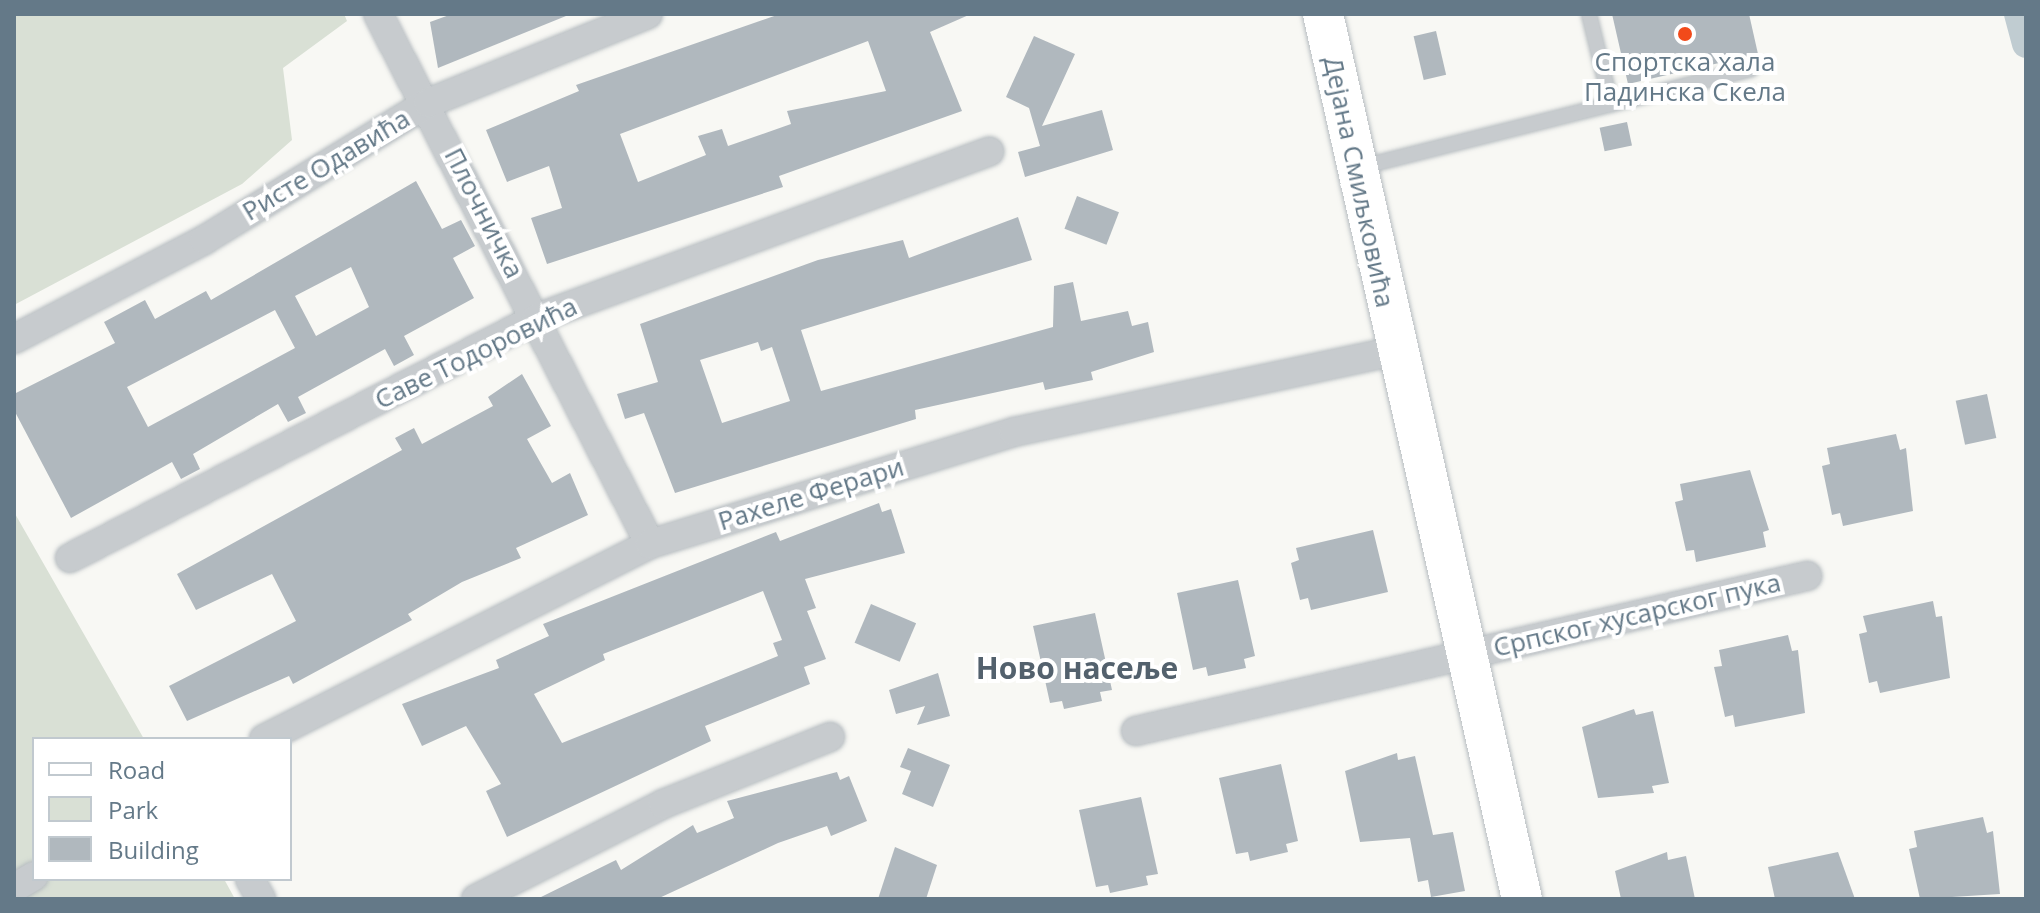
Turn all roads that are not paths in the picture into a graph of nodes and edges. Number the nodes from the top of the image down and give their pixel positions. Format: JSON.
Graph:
{"nodes":[{"id":1,"x":378,"y":14,"type":"edge"},
{"id":2,"x":648,"y":14,"type":"edge"},
{"id":3,"x":1323,"y":14,"type":"edge"},
{"id":4,"x":1589,"y":14,"type":"edge"},
{"id":5,"x":1751,"y":69,"type":"dead end"},
{"id":6,"x":428,"y":103,"type":"junction"},
{"id":7,"x":1611,"y":104,"type":"junction"},
{"id":8,"x":989,"y":152,"type":"dead end"},
{"id":9,"x":1356,"y":168,"type":"junction"},
{"id":10,"x":537,"y":318,"type":"junction"},
{"id":11,"x":14,"y":339,"type":"edge"},
{"id":12,"x":1395,"y":351,"type":"junction"},
{"id":13,"x":650,"y":544,"type":"junction"},
{"id":14,"x":70,"y":558,"type":"dead end"},
{"id":15,"x":1807,"y":576,"type":"dead end"},
{"id":16,"x":1468,"y":654,"type":"junction"},
{"id":17,"x":1136,"y":731,"type":"dead end"},
{"id":18,"x":268,"y":737,"type":"edge"},
{"id":19,"x":830,"y":737,"type":"dead end"},
{"id":20,"x":32,"y":877,"type":"edge"},
{"id":21,"x":251,"y":881,"type":"edge"},
{"id":22,"x":14,"y":888,"type":"edge"},
{"id":23,"x":261,"y":899,"type":"edge"},
{"id":24,"x":476,"y":899,"type":"edge"},
{"id":25,"x":1522,"y":899,"type":"edge"}],
"edges":[{"from":1,"to":6,"type":"street","name":"Плочничка"},
{"from":2,"to":6,"type":"street","name":"Ристе Одавића"},
{"from":3,"to":9,"type":"street","name":"Дејана Смиљковића"},
{"from":4,"to":7,"type":"lane"},
{"from":5,"to":7,"type":"lane"},
{"from":6,"to":10,"type":"street","name":"Плочничка"},
{"from":6,"to":11,"type":"street","name":"Ристе Одавића"},
{"from":7,"to":9,"type":"lane"},
{"from":8,"to":10,"type":"street","name":"Саве Тодоровића"},
{"from":9,"to":12,"type":"street","name":"Дејана Смиљковића"},
{"from":10,"to":13,"type":"street","name":"Плочничка"},
{"from":10,"to":14,"type":"street","name":"Саве Тодоровића"},
{"from":12,"to":13,"type":"street","name":"Рахеле Ферари"},
{"from":12,"to":16,"type":"street","name":"Српског хусарског пука"},
{"from":13,"to":18,"type":"street","name":"Рахеле Ферари"},
{"from":15,"to":16,"type":"street","name":"Српског хусарског пука"},
{"from":16,"to":17,"type":"street","name":"Српског хусарског пука"},
{"from":16,"to":25,"type":"street","name":"Српског хусарског пука"},
{"from":19,"to":24,"type":"street"},
{"from":20,"to":22,"type":"street"},
{"from":21,"to":23,"type":"street"}]}
